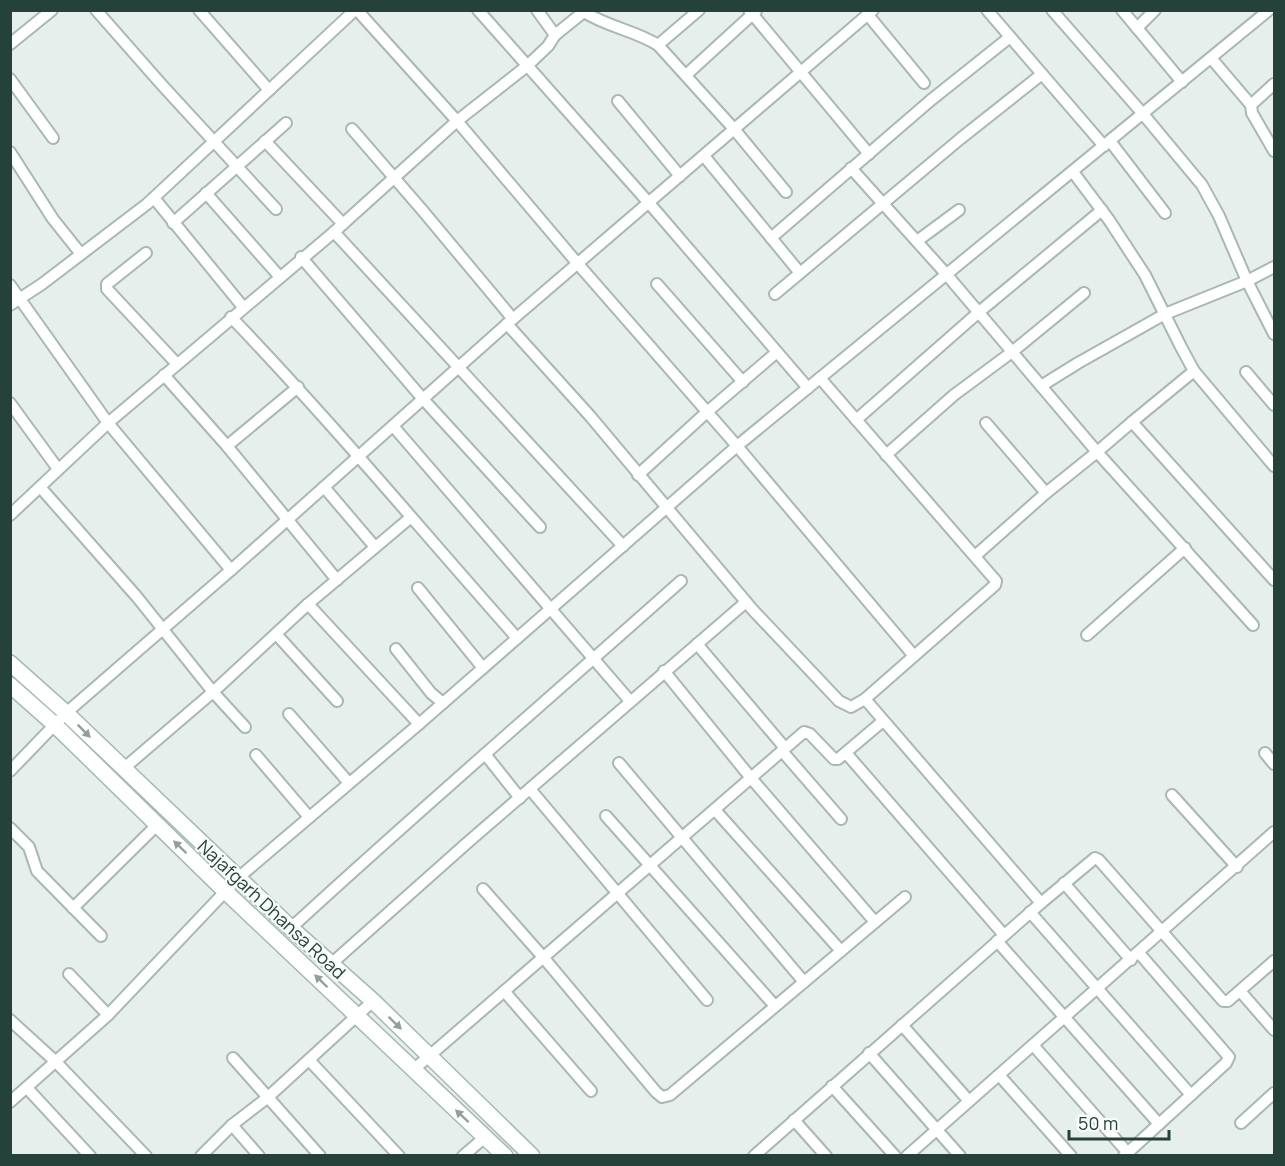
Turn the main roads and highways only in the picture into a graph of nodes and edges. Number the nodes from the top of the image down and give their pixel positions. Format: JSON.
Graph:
{"nodes":[{"id":1,"x":10,"y":663,"type":"edge"},
{"id":2,"x":10,"y":685,"type":"edge"},
{"id":3,"x":505,"y":1155,"type":"edge"},
{"id":4,"x":532,"y":1155,"type":"edge"}],
"edges":[{"from":1,"to":4,"type":"main road","name":"Najafgarh Dhansa Road","one_way":true},
{"from":3,"to":2,"type":"main road","name":"Najafgarh Dhansa Road","one_way":true}]}
